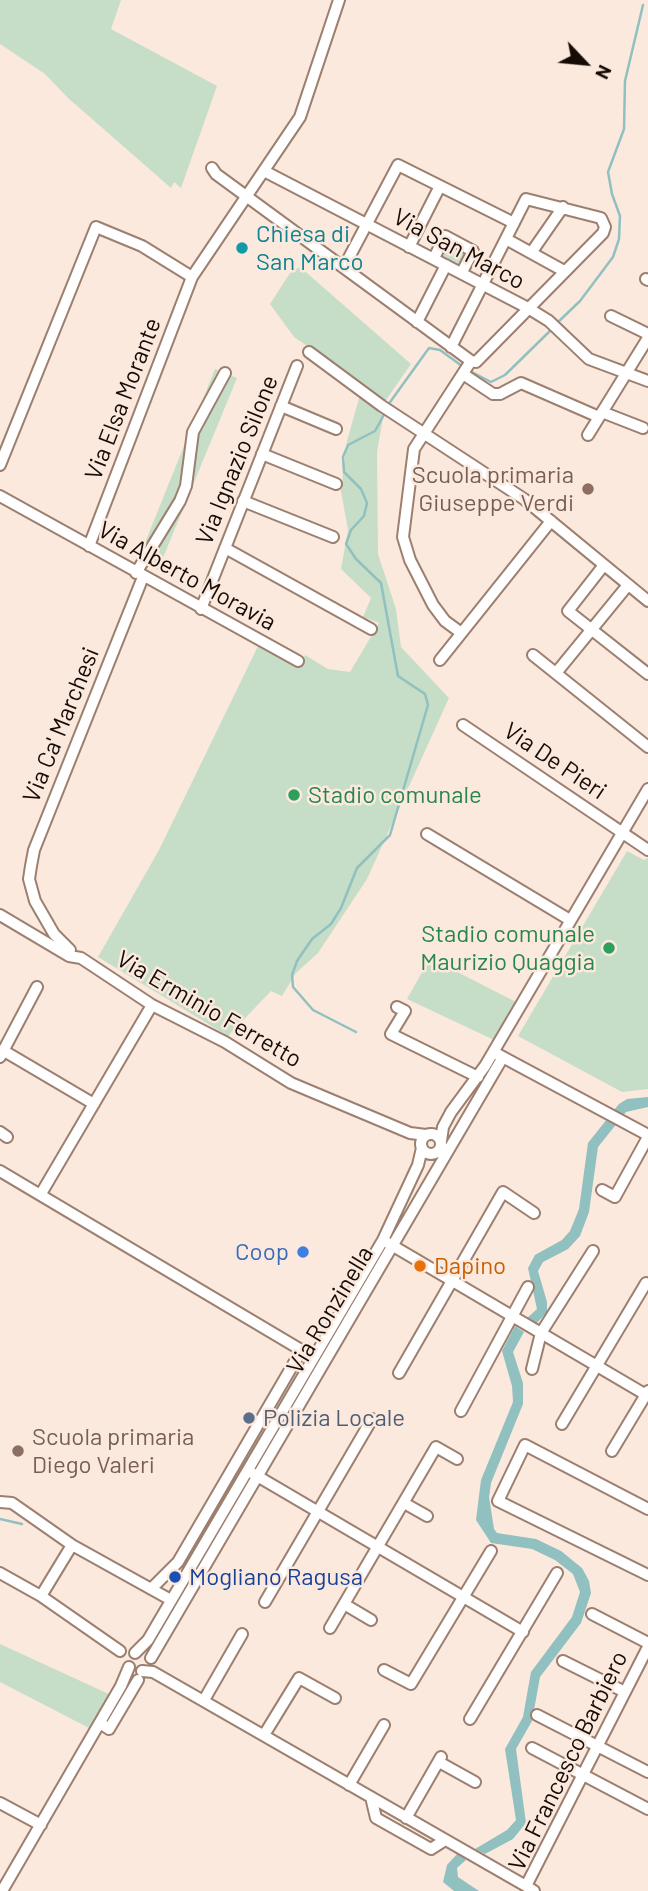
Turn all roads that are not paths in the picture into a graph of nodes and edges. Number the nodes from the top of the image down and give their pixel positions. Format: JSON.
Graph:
{"nodes":[{"id":1,"x":339,"y":0,"type":"edge"},
{"id":2,"x":212,"y":168,"type":"dead end"},
{"id":3,"x":266,"y":172,"type":"junction"},
{"id":4,"x":440,"y":186,"type":"junction"},
{"id":5,"x":247,"y":197,"type":"junction"},
{"id":6,"x":563,"y":207,"type":"junction"},
{"id":7,"x":514,"y":223,"type":"junction"},
{"id":8,"x":368,"y":225,"type":"junction"},
{"id":9,"x":506,"y":239,"type":"junction"},
{"id":10,"x":410,"y":247,"type":"junction"},
{"id":11,"x":531,"y":253,"type":"junction"},
{"id":12,"x":434,"y":258,"type":"junction"},
{"id":13,"x":446,"y":265,"type":"junction"},
{"id":14,"x":344,"y":267,"type":"junction"},
{"id":15,"x":564,"y":271,"type":"junction"},
{"id":16,"x":194,"y":272,"type":"junction"},
{"id":17,"x":462,"y":272,"type":"junction"},
{"id":18,"x":484,"y":284,"type":"junction"},
{"id":19,"x":528,"y":308,"type":"junction"},
{"id":20,"x":611,"y":316,"type":"dead end"},
{"id":21,"x":417,"y":321,"type":"junction"},
{"id":22,"x":648,"y":336,"type":"edge"},
{"id":23,"x":451,"y":347,"type":"junction"},
{"id":24,"x":309,"y":352,"type":"dead end"},
{"id":25,"x":297,"y":366,"type":"dead end"},
{"id":26,"x":467,"y":368,"type":"junction"},
{"id":27,"x":225,"y":373,"type":"dead end"},
{"id":28,"x":626,"y":374,"type":"junction"},
{"id":29,"x":648,"y":381,"type":"edge"},
{"id":30,"x":281,"y":406,"type":"junction"},
{"id":31,"x":601,"y":414,"type":"junction"},
{"id":32,"x":643,"y":428,"type":"dead end"},
{"id":33,"x":336,"y":429,"type":"dead end"},
{"id":34,"x":423,"y":432,"type":"junction"},
{"id":35,"x":588,"y":435,"type":"dead end"},
{"id":36,"x":262,"y":454,"type":"junction"},
{"id":37,"x":0,"y":465,"type":"edge"},
{"id":38,"x":336,"y":484,"type":"dead end"},
{"id":39,"x":0,"y":496,"type":"edge"},
{"id":40,"x":243,"y":501,"type":"junction"},
{"id":41,"x":551,"y":521,"type":"junction"},
{"id":42,"x":333,"y":537,"type":"dead end"},
{"id":43,"x":89,"y":546,"type":"junction"},
{"id":44,"x":225,"y":548,"type":"junction"},
{"id":45,"x":604,"y":565,"type":"junction"},
{"id":46,"x":140,"y":575,"type":"junction"},
{"id":47,"x":628,"y":584,"type":"junction"},
{"id":48,"x":648,"y":601,"type":"edge"},
{"id":49,"x":201,"y":609,"type":"junction"},
{"id":50,"x":371,"y":629,"type":"dead end"},
{"id":51,"x":592,"y":629,"type":"junction"},
{"id":52,"x":460,"y":632,"type":"junction"},
{"id":53,"x":533,"y":655,"type":"dead end"},
{"id":54,"x":440,"y":660,"type":"dead end"},
{"id":55,"x":298,"y":661,"type":"dead end"},
{"id":56,"x":556,"y":673,"type":"junction"},
{"id":57,"x":648,"y":674,"type":"edge"},
{"id":58,"x":463,"y":725,"type":"dead end"},
{"id":59,"x":648,"y":747,"type":"edge"},
{"id":60,"x":648,"y":789,"type":"edge"},
{"id":61,"x":427,"y":834,"type":"dead end"},
{"id":62,"x":622,"y":834,"type":"junction"},
{"id":63,"x":648,"y":850,"type":"edge"},
{"id":64,"x":0,"y":915,"type":"edge"},
{"id":65,"x":570,"y":920,"type":"junction"},
{"id":66,"x":81,"y":958,"type":"junction"},
{"id":67,"x":37,"y":987,"type":"dead end"},
{"id":68,"x":152,"y":1005,"type":"junction"},
{"id":69,"x":397,"y":1007,"type":"dead end"},
{"id":70,"x":2,"y":1054,"type":"edge"},
{"id":71,"x":498,"y":1054,"type":"junction"},
{"id":72,"x":478,"y":1077,"type":"junction"},
{"id":73,"x":94,"y":1104,"type":"junction"},
{"id":74,"x":648,"y":1136,"type":"edge"},
{"id":75,"x":428,"y":1141,"type":"junction"},
{"id":76,"x":0,"y":1171,"type":"edge"},
{"id":77,"x":416,"y":1171,"type":"junction"},
{"id":78,"x":602,"y":1190,"type":"dead end"},
{"id":79,"x":42,"y":1192,"type":"dead end"},
{"id":80,"x":534,"y":1213,"type":"dead end"},
{"id":81,"x":383,"y":1240,"type":"junction"},
{"id":82,"x":393,"y":1246,"type":"junction"},
{"id":83,"x":593,"y":1251,"type":"dead end"},
{"id":84,"x":450,"y":1280,"type":"junction"},
{"id":85,"x":646,"y":1283,"type":"edge"},
{"id":86,"x":528,"y":1287,"type":"dead end"},
{"id":87,"x":512,"y":1316,"type":"junction"},
{"id":88,"x":541,"y":1333,"type":"junction"},
{"id":89,"x":301,"y":1351,"type":"junction"},
{"id":90,"x":313,"y":1357,"type":"junction"},
{"id":91,"x":595,"y":1365,"type":"junction"},
{"id":92,"x":532,"y":1369,"type":"dead end"},
{"id":93,"x":399,"y":1373,"type":"dead end"},
{"id":94,"x":647,"y":1394,"type":"edge"},
{"id":95,"x":461,"y":1410,"type":"dead end"},
{"id":96,"x":372,"y":1419,"type":"dead end"},
{"id":97,"x":562,"y":1424,"type":"dead end"},
{"id":98,"x":612,"y":1451,"type":"dead end"},
{"id":99,"x":457,"y":1459,"type":"dead end"},
{"id":100,"x":252,"y":1472,"type":"junction"},
{"id":101,"x":0,"y":1492,"type":"edge"},
{"id":102,"x":0,"y":1502,"type":"edge"},
{"id":103,"x":12,"y":1503,"type":"junction"},
{"id":104,"x":404,"y":1503,"type":"junction"},
{"id":105,"x":648,"y":1509,"type":"edge"},
{"id":106,"x":317,"y":1513,"type":"junction"},
{"id":107,"x":427,"y":1516,"type":"dead end"},
{"id":108,"x":72,"y":1545,"type":"junction"},
{"id":109,"x":377,"y":1547,"type":"junction"},
{"id":110,"x":491,"y":1551,"type":"dead end"},
{"id":111,"x":0,"y":1573,"type":"edge"},
{"id":112,"x":557,"y":1573,"type":"dead end"},
{"id":113,"x":648,"y":1575,"type":"edge"},
{"id":114,"x":151,"y":1589,"type":"junction"},
{"id":115,"x":41,"y":1597,"type":"junction"},
{"id":116,"x":464,"y":1597,"type":"junction"},
{"id":117,"x":171,"y":1600,"type":"junction"},
{"id":118,"x":265,"y":1602,"type":"dead end"},
{"id":119,"x":344,"y":1604,"type":"junction"},
{"id":120,"x":592,"y":1614,"type":"dead end"},
{"id":121,"x":372,"y":1620,"type":"dead end"},
{"id":122,"x":330,"y":1628,"type":"dead end"},
{"id":123,"x":523,"y":1632,"type":"junction"},
{"id":124,"x":242,"y":1634,"type":"dead end"},
{"id":125,"x":648,"y":1645,"type":"edge"},
{"id":126,"x":120,"y":1651,"type":"dead end"},
{"id":127,"x":564,"y":1661,"type":"dead end"},
{"id":128,"x":142,"y":1666,"type":"junction"},
{"id":129,"x":384,"y":1671,"type":"dead end"},
{"id":130,"x":625,"y":1692,"type":"junction"},
{"id":131,"x":335,"y":1698,"type":"dead end"},
{"id":132,"x":204,"y":1700,"type":"junction"},
{"id":133,"x":537,"y":1715,"type":"dead end"},
{"id":134,"x":470,"y":1719,"type":"dead end"},
{"id":135,"x":100,"y":1723,"type":"junction"},
{"id":136,"x":384,"y":1724,"type":"dead end"},
{"id":137,"x":264,"y":1735,"type":"junction"},
{"id":138,"x":597,"y":1747,"type":"junction"},
{"id":139,"x":532,"y":1748,"type":"dead end"},
{"id":140,"x":648,"y":1772,"type":"edge"},
{"id":141,"x":583,"y":1774,"type":"junction"},
{"id":142,"x":475,"y":1782,"type":"dead end"},
{"id":143,"x":349,"y":1785,"type":"junction"},
{"id":144,"x":370,"y":1797,"type":"junction"},
{"id":145,"x":0,"y":1803,"type":"edge"},
{"id":146,"x":648,"y":1809,"type":"edge"},
{"id":147,"x":405,"y":1818,"type":"junction"},
{"id":148,"x":41,"y":1825,"type":"junction"},
{"id":149,"x":445,"y":1840,"type":"junction"},
{"id":150,"x":530,"y":1889,"type":"edge"},
{"id":151,"x":2,"y":1891,"type":"edge"}],
"edges":[{"from":1,"to":3,"type":"street","name":"Via Elsa Morante"},
{"from":2,"to":5,"type":"street"},
{"from":3,"to":5,"type":"street","name":"Via Elsa Morante"},
{"from":3,"to":8,"type":"street","name":"Via San Marco"},
{"from":4,"to":7,"type":"street"},
{"from":4,"to":8,"type":"street"},
{"from":4,"to":10,"type":"street"},
{"from":5,"to":14,"type":"street"},
{"from":5,"to":16,"type":"street","name":"Via Elsa Morante"},
{"from":6,"to":7,"type":"street"},
{"from":6,"to":11,"type":"street"},
{"from":6,"to":15,"type":"street"},
{"from":7,"to":9,"type":"street"},
{"from":8,"to":10,"type":"street","name":"Via San Marco"},
{"from":8,"to":14,"type":"street"},
{"from":9,"to":11,"type":"street"},
{"from":9,"to":18,"type":"street"},
{"from":10,"to":12,"type":"street","name":"Via San Marco"},
{"from":11,"to":15,"type":"street"},
{"from":12,"to":13,"type":"street","name":"Via San Marco"},
{"from":12,"to":17,"type":"street"},
{"from":13,"to":17,"type":"street","name":"Via San Marco"},
{"from":13,"to":21,"type":"street"},
{"from":14,"to":21,"type":"street"},
{"from":15,"to":19,"type":"street"},
{"from":16,"to":37,"type":"street"},
{"from":16,"to":43,"type":"street","name":"Via Elsa Morante"},
{"from":17,"to":18,"type":"street","name":"Via San Marco"},
{"from":18,"to":19,"type":"street","name":"Via San Marco"},
{"from":18,"to":23,"type":"street"},
{"from":19,"to":26,"type":"street"},
{"from":19,"to":28,"type":"street","name":"Via San Marco"},
{"from":20,"to":22,"type":"street"},
{"from":21,"to":23,"type":"street"},
{"from":22,"to":28,"type":"street"},
{"from":23,"to":26,"type":"street"},
{"from":24,"to":34,"type":"street"},
{"from":25,"to":30,"type":"street","name":"Via Ignazio Silone"},
{"from":26,"to":31,"type":"street"},
{"from":26,"to":34,"type":"street"},
{"from":27,"to":46,"type":"street","name":"Via Ca' Marchesi"},
{"from":28,"to":29,"type":"street","name":"Via San Marco"},
{"from":28,"to":31,"type":"street"},
{"from":30,"to":33,"type":"street"},
{"from":30,"to":36,"type":"street","name":"Via Ignazio Silone"},
{"from":31,"to":32,"type":"street"},
{"from":31,"to":35,"type":"street"},
{"from":34,"to":41,"type":"street"},
{"from":34,"to":52,"type":"street"},
{"from":36,"to":38,"type":"street"},
{"from":36,"to":40,"type":"street","name":"Via Ignazio Silone"},
{"from":39,"to":43,"type":"street","name":"Via Alberto Moravia"},
{"from":40,"to":42,"type":"street"},
{"from":40,"to":44,"type":"street","name":"Via Ignazio Silone"},
{"from":41,"to":45,"type":"street"},
{"from":41,"to":52,"type":"street"},
{"from":43,"to":46,"type":"street","name":"Via Alberto Moravia"},
{"from":44,"to":49,"type":"street","name":"Via Ignazio Silone"},
{"from":44,"to":50,"type":"street"},
{"from":45,"to":47,"type":"street"},
{"from":45,"to":51,"type":"street"},
{"from":46,"to":49,"type":"street","name":"Via Alberto Moravia"},
{"from":46,"to":66,"type":"street","name":"Via Ca' Marchesi"},
{"from":47,"to":48,"type":"street"},
{"from":47,"to":51,"type":"street"},
{"from":49,"to":55,"type":"street","name":"Via Alberto Moravia"},
{"from":51,"to":56,"type":"street"},
{"from":51,"to":57,"type":"street"},
{"from":52,"to":54,"type":"street"},
{"from":53,"to":56,"type":"street"},
{"from":56,"to":59,"type":"street"},
{"from":58,"to":62,"type":"street","name":"Via De Pieri"},
{"from":60,"to":62,"type":"street","name":"Via Ronzinella"},
{"from":61,"to":65,"type":"street"},
{"from":62,"to":63,"type":"street","name":"Via De Pieri"},
{"from":62,"to":65,"type":"street","name":"Via Ronzinella"},
{"from":64,"to":66,"type":"street","name":"Via Erminio Ferretto"},
{"from":65,"to":71,"type":"street","name":"Via Ronzinella"},
{"from":66,"to":68,"type":"street","name":"Via Erminio Ferretto"},
{"from":67,"to":70,"type":"street"},
{"from":68,"to":73,"type":"street"},
{"from":68,"to":75,"type":"street","name":"Via Erminio Ferretto"},
{"from":69,"to":72,"type":"street"},
{"from":70,"to":73,"type":"street"},
{"from":71,"to":72,"type":"street","name":"Via Ronzinella"},
{"from":71,"to":74,"type":"street"},
{"from":71,"to":82,"type":"street","name":"Via Ronzinella"},
{"from":72,"to":75,"type":"street","name":"Via Ronzinella"},
{"from":73,"to":79,"type":"street"},
{"from":74,"to":78,"type":"street"},
{"from":75,"to":77,"type":"street","name":"Via Ronzinella"},
{"from":75,"to":77,"type":"street","name":"Via Ronzinella"},
{"from":76,"to":89,"type":"street","name":"Via Ronzinella"},
{"from":77,"to":81,"type":"street","name":"Via Ronzinella"},
{"from":80,"to":84,"type":"street"},
{"from":81,"to":82,"type":"street"},
{"from":81,"to":90,"type":"street","name":"Via Ronzinella"},
{"from":82,"to":84,"type":"street"},
{"from":82,"to":100,"type":"street","name":"Via Ronzinella"},
{"from":83,"to":88,"type":"street"},
{"from":84,"to":87,"type":"street"},
{"from":84,"to":93,"type":"street"},
{"from":85,"to":91,"type":"street"},
{"from":86,"to":87,"type":"street"},
{"from":87,"to":88,"type":"street"},
{"from":87,"to":95,"type":"street"},
{"from":88,"to":91,"type":"street"},
{"from":88,"to":92,"type":"street"},
{"from":89,"to":90,"type":"street","name":"Via Ronzinella"},
{"from":89,"to":114,"type":"street"},
{"from":90,"to":100,"type":"street","name":"Via Ronzinella"},
{"from":91,"to":94,"type":"street"},
{"from":91,"to":97,"type":"street"},
{"from":94,"to":98,"type":"street"},
{"from":96,"to":106,"type":"street"},
{"from":99,"to":104,"type":"street"},
{"from":100,"to":106,"type":"street"},
{"from":100,"to":117,"type":"street","name":"Via Ronzinella"},
{"from":100,"to":128,"type":"street","name":"Via Ronzinella"},
{"from":101,"to":103,"type":"street"},
{"from":102,"to":103,"type":"street"},
{"from":103,"to":108,"type":"street"},
{"from":104,"to":107,"type":"street"},
{"from":104,"to":109,"type":"street"},
{"from":105,"to":113,"type":"street"},
{"from":106,"to":109,"type":"street"},
{"from":106,"to":118,"type":"street"},
{"from":108,"to":114,"type":"street"},
{"from":108,"to":115,"type":"street"},
{"from":109,"to":116,"type":"street"},
{"from":109,"to":119,"type":"street"},
{"from":110,"to":116,"type":"street"},
{"from":111,"to":115,"type":"street"},
{"from":112,"to":123,"type":"street"},
{"from":114,"to":117,"type":"street"},
{"from":115,"to":126,"type":"street"},
{"from":116,"to":123,"type":"street"},
{"from":116,"to":129,"type":"street"},
{"from":117,"to":128,"type":"street","name":"Via Ronzinella"},
{"from":119,"to":121,"type":"street"},
{"from":119,"to":122,"type":"street"},
{"from":120,"to":125,"type":"street"},
{"from":123,"to":134,"type":"street"},
{"from":124,"to":132,"type":"street"},
{"from":125,"to":130,"type":"street","name":"Via Francesco Barbiero"},
{"from":127,"to":130,"type":"street"},
{"from":128,"to":132,"type":"street"},
{"from":128,"to":135,"type":"street","name":"Via Ronzinella"},
{"from":128,"to":135,"type":"street","name":"Via Ronzinella"},
{"from":130,"to":138,"type":"street","name":"Via Francesco Barbiero"},
{"from":131,"to":137,"type":"street"},
{"from":132,"to":137,"type":"street"},
{"from":133,"to":138,"type":"street"},
{"from":135,"to":148,"type":"street","name":"Via Ronzinella"},
{"from":136,"to":143,"type":"street"},
{"from":137,"to":143,"type":"street"},
{"from":138,"to":140,"type":"street"},
{"from":138,"to":141,"type":"street","name":"Via Francesco Barbiero"},
{"from":139,"to":141,"type":"street"},
{"from":141,"to":146,"type":"street"},
{"from":141,"to":150,"type":"street","name":"Via Francesco Barbiero"},
{"from":142,"to":147,"type":"street"},
{"from":143,"to":144,"type":"street"},
{"from":144,"to":147,"type":"street"},
{"from":144,"to":149,"type":"street"},
{"from":145,"to":148,"type":"street"},
{"from":147,"to":149,"type":"street"},
{"from":148,"to":151,"type":"street","name":"Via Ronzinella"},
{"from":149,"to":150,"type":"street"}]}
